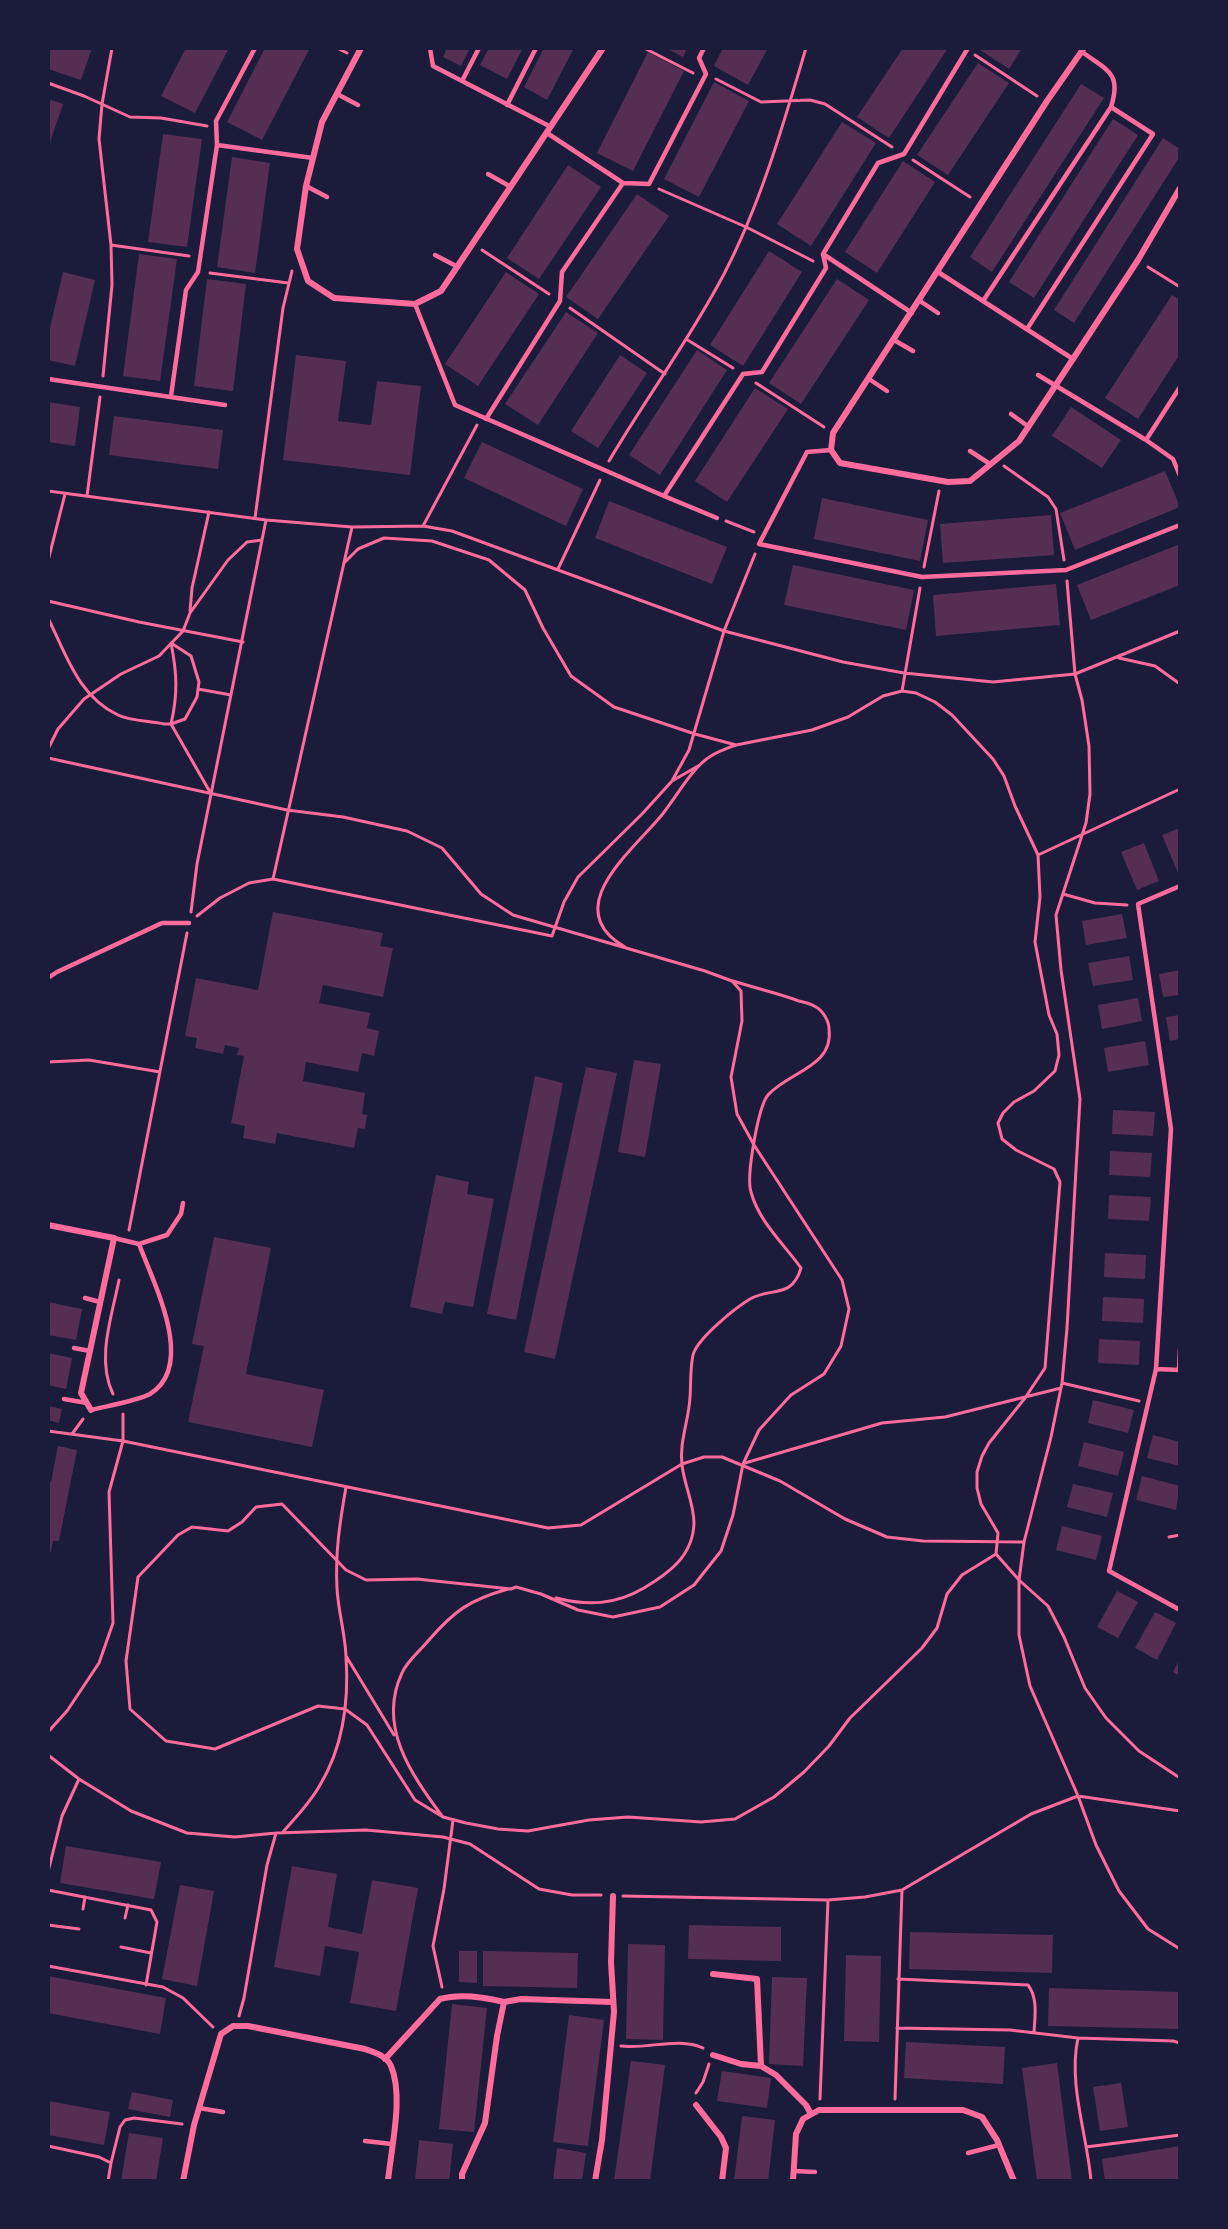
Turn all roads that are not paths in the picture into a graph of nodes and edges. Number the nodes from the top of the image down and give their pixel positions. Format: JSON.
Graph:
{"nodes":[{"id":1,"x":255,"y":48,"type":"edge"},
{"id":2,"x":361,"y":48,"type":"edge"},
{"id":3,"x":430,"y":48,"type":"edge"},
{"id":4,"x":479,"y":48,"type":"edge"},
{"id":5,"x":536,"y":48,"type":"edge"},
{"id":6,"x":603,"y":48,"type":"edge"},
{"id":7,"x":704,"y":48,"type":"edge"},
{"id":8,"x":968,"y":50,"type":"edge"},
{"id":9,"x":1083,"y":50,"type":"edge"},
{"id":10,"x":462,"y":81,"type":"junction"},
{"id":11,"x":338,"y":94,"type":"junction"},
{"id":12,"x":358,"y":105,"type":"dead end"},
{"id":13,"x":507,"y":105,"type":"junction"},
{"id":14,"x":1111,"y":107,"type":"junction"},
{"id":15,"x":549,"y":130,"type":"junction"},
{"id":16,"x":217,"y":145,"type":"junction"},
{"id":17,"x":313,"y":158,"type":"junction"},
{"id":18,"x":488,"y":174,"type":"dead end"},
{"id":19,"x":623,"y":183,"type":"junction"},
{"id":20,"x":306,"y":186,"type":"junction"},
{"id":21,"x":511,"y":187,"type":"junction"},
{"id":22,"x":1180,"y":188,"type":"edge"},
{"id":23,"x":327,"y":197,"type":"dead end"},
{"id":24,"x":823,"y":254,"type":"junction"},
{"id":25,"x":435,"y":255,"type":"dead end"},
{"id":26,"x":458,"y":267,"type":"junction"},
{"id":27,"x":938,"y":272,"type":"junction"},
{"id":28,"x":920,"y":301,"type":"junction"},
{"id":29,"x":983,"y":301,"type":"junction"},
{"id":30,"x":415,"y":304,"type":"junction"},
{"id":31,"x":912,"y":313,"type":"junction"},
{"id":32,"x":938,"y":313,"type":"dead end"},
{"id":33,"x":1027,"y":329,"type":"junction"},
{"id":34,"x":894,"y":340,"type":"junction"},
{"id":35,"x":913,"y":351,"type":"dead end"},
{"id":36,"x":1073,"y":359,"type":"junction"},
{"id":37,"x":1038,"y":375,"type":"dead end"},
{"id":38,"x":48,"y":379,"type":"edge"},
{"id":39,"x":869,"y":379,"type":"junction"},
{"id":40,"x":1055,"y":386,"type":"junction"},
{"id":41,"x":1180,"y":387,"type":"edge"},
{"id":42,"x":887,"y":391,"type":"dead end"},
{"id":43,"x":171,"y":396,"type":"junction"},
{"id":44,"x":225,"y":405,"type":"dead end"},
{"id":45,"x":1011,"y":414,"type":"dead end"},
{"id":46,"x":483,"y":418,"type":"junction"},
{"id":47,"x":1029,"y":427,"type":"junction"},
{"id":48,"x":1146,"y":440,"type":"junction"},
{"id":49,"x":831,"y":450,"type":"junction"},
{"id":50,"x":970,"y":451,"type":"dead end"},
{"id":51,"x":993,"y":462,"type":"junction"},
{"id":52,"x":1180,"y":476,"type":"edge"},
{"id":53,"x":664,"y":496,"type":"junction"},
{"id":54,"x":717,"y":518,"type":"road end"},
{"id":55,"x":1180,"y":525,"type":"edge"},
{"id":56,"x":1180,"y":886,"type":"edge"},
{"id":57,"x":189,"y":923,"type":"road end"},
{"id":58,"x":48,"y":978,"type":"edge"},
{"id":59,"x":1171,"y":1129,"type":"junction"},
{"id":60,"x":1180,"y":1129,"type":"edge"},
{"id":61,"x":183,"y":1203,"type":"dead end"},
{"id":62,"x":48,"y":1225,"type":"edge"},
{"id":63,"x":114,"y":1238,"type":"junction"},
{"id":64,"x":140,"y":1244,"type":"junction"},
{"id":65,"x":85,"y":1299,"type":"dead end"},
{"id":66,"x":100,"y":1302,"type":"junction"},
{"id":67,"x":74,"y":1348,"type":"dead end"},
{"id":68,"x":1180,"y":1348,"type":"edge"},
{"id":69,"x":90,"y":1351,"type":"junction"},
{"id":70,"x":1156,"y":1370,"type":"junction"},
{"id":71,"x":1180,"y":1370,"type":"edge"},
{"id":72,"x":64,"y":1399,"type":"dead end"},
{"id":73,"x":87,"y":1402,"type":"junction"},
{"id":74,"x":91,"y":1410,"type":"joint"},
{"id":75,"x":1180,"y":1610,"type":"edge"},
{"id":76,"x":614,"y":1896,"type":"road end"},
{"id":77,"x":713,"y":1974,"type":"dead end"},
{"id":78,"x":504,"y":2002,"type":"junction"},
{"id":79,"x":613,"y":2002,"type":"junction"},
{"id":80,"x":713,"y":2055,"type":"road end"},
{"id":81,"x":385,"y":2059,"type":"junction"},
{"id":82,"x":761,"y":2066,"type":"junction"},
{"id":83,"x":696,"y":2105,"type":"road end"},
{"id":84,"x":199,"y":2108,"type":"junction"},
{"id":85,"x":223,"y":2112,"type":"dead end"},
{"id":86,"x":811,"y":2114,"type":"junction"},
{"id":87,"x":365,"y":2141,"type":"dead end"},
{"id":88,"x":392,"y":2144,"type":"junction"},
{"id":89,"x":999,"y":2145,"type":"junction"},
{"id":90,"x":968,"y":2153,"type":"dead end"},
{"id":91,"x":794,"y":2171,"type":"junction"},
{"id":92,"x":814,"y":2172,"type":"dead end"},
{"id":93,"x":183,"y":2181,"type":"edge"},
{"id":94,"x":388,"y":2181,"type":"edge"},
{"id":95,"x":462,"y":2181,"type":"edge"},
{"id":96,"x":595,"y":2181,"type":"edge"},
{"id":97,"x":722,"y":2181,"type":"edge"},
{"id":98,"x":793,"y":2181,"type":"edge"},
{"id":99,"x":1014,"y":2181,"type":"edge"}],
"edges":[{"from":1,"to":16,"type":"lane"},
{"from":2,"to":11,"type":"street"},
{"from":3,"to":10,"type":"lane"},
{"from":4,"to":10,"type":"lane"},
{"from":5,"to":13,"type":"lane"},
{"from":6,"to":15,"type":"street"},
{"from":7,"to":19,"type":"lane"},
{"from":8,"to":24,"type":"lane"},
{"from":9,"to":14,"type":"lane"},
{"from":9,"to":27,"type":"street"},
{"from":10,"to":13,"type":"lane"},
{"from":11,"to":12,"type":"lane"},
{"from":11,"to":17,"type":"street"},
{"from":13,"to":15,"type":"lane"},
{"from":14,"to":29,"type":"lane"},
{"from":14,"to":33,"type":"lane"},
{"from":15,"to":19,"type":"lane"},
{"from":15,"to":21,"type":"street"},
{"from":16,"to":17,"type":"lane"},
{"from":16,"to":43,"type":"lane"},
{"from":17,"to":20,"type":"street"},
{"from":18,"to":21,"type":"lane"},
{"from":19,"to":46,"type":"lane"},
{"from":20,"to":23,"type":"lane"},
{"from":20,"to":30,"type":"street"},
{"from":21,"to":26,"type":"street"},
{"from":22,"to":36,"type":"street"},
{"from":24,"to":31,"type":"lane"},
{"from":24,"to":53,"type":"lane"},
{"from":25,"to":26,"type":"lane"},
{"from":26,"to":30,"type":"street"},
{"from":27,"to":28,"type":"street"},
{"from":27,"to":29,"type":"lane"},
{"from":28,"to":31,"type":"street"},
{"from":28,"to":32,"type":"lane"},
{"from":29,"to":33,"type":"lane"},
{"from":30,"to":46,"type":"lane"},
{"from":31,"to":34,"type":"street"},
{"from":33,"to":36,"type":"lane"},
{"from":34,"to":35,"type":"lane"},
{"from":34,"to":39,"type":"street"},
{"from":36,"to":40,"type":"street"},
{"from":37,"to":40,"type":"lane"},
{"from":38,"to":43,"type":"lane"},
{"from":39,"to":42,"type":"lane"},
{"from":39,"to":49,"type":"street"},
{"from":40,"to":47,"type":"street"},
{"from":40,"to":48,"type":"lane"},
{"from":41,"to":48,"type":"lane"},
{"from":43,"to":44,"type":"lane"},
{"from":45,"to":47,"type":"lane"},
{"from":46,"to":53,"type":"lane"},
{"from":47,"to":51,"type":"street"},
{"from":48,"to":52,"type":"lane"},
{"from":49,"to":51,"type":"street"},
{"from":49,"to":55,"type":"lane"},
{"from":50,"to":51,"type":"lane"},
{"from":53,"to":54,"type":"lane"},
{"from":56,"to":59,"type":"lane"},
{"from":57,"to":58,"type":"lane"},
{"from":59,"to":60,"type":"lane"},
{"from":59,"to":70,"type":"lane"},
{"from":61,"to":64,"type":"lane"},
{"from":62,"to":63,"type":"street"},
{"from":63,"to":64,"type":"lane"},
{"from":63,"to":66,"type":"street"},
{"from":64,"to":74,"type":"lane"},
{"from":65,"to":66,"type":"lane"},
{"from":66,"to":69,"type":"street"},
{"from":67,"to":69,"type":"lane"},
{"from":68,"to":71,"type":"lane"},
{"from":69,"to":73,"type":"street"},
{"from":70,"to":71,"type":"lane"},
{"from":70,"to":75,"type":"lane"},
{"from":72,"to":73,"type":"lane"},
{"from":73,"to":74,"type":"street"},
{"from":76,"to":79,"type":"street"},
{"from":77,"to":82,"type":"street"},
{"from":78,"to":79,"type":"street"},
{"from":78,"to":81,"type":"street"},
{"from":78,"to":95,"type":"street"},
{"from":79,"to":96,"type":"street"},
{"from":80,"to":82,"type":"street"},
{"from":81,"to":84,"type":"street"},
{"from":81,"to":88,"type":"street"},
{"from":82,"to":86,"type":"street"},
{"from":83,"to":97,"type":"street"},
{"from":84,"to":85,"type":"lane"},
{"from":84,"to":93,"type":"street"},
{"from":86,"to":89,"type":"street"},
{"from":86,"to":91,"type":"street"},
{"from":87,"to":88,"type":"lane"},
{"from":88,"to":94,"type":"street"},
{"from":89,"to":90,"type":"lane"},
{"from":89,"to":99,"type":"street"},
{"from":91,"to":92,"type":"lane"},
{"from":91,"to":98,"type":"street"}]}
